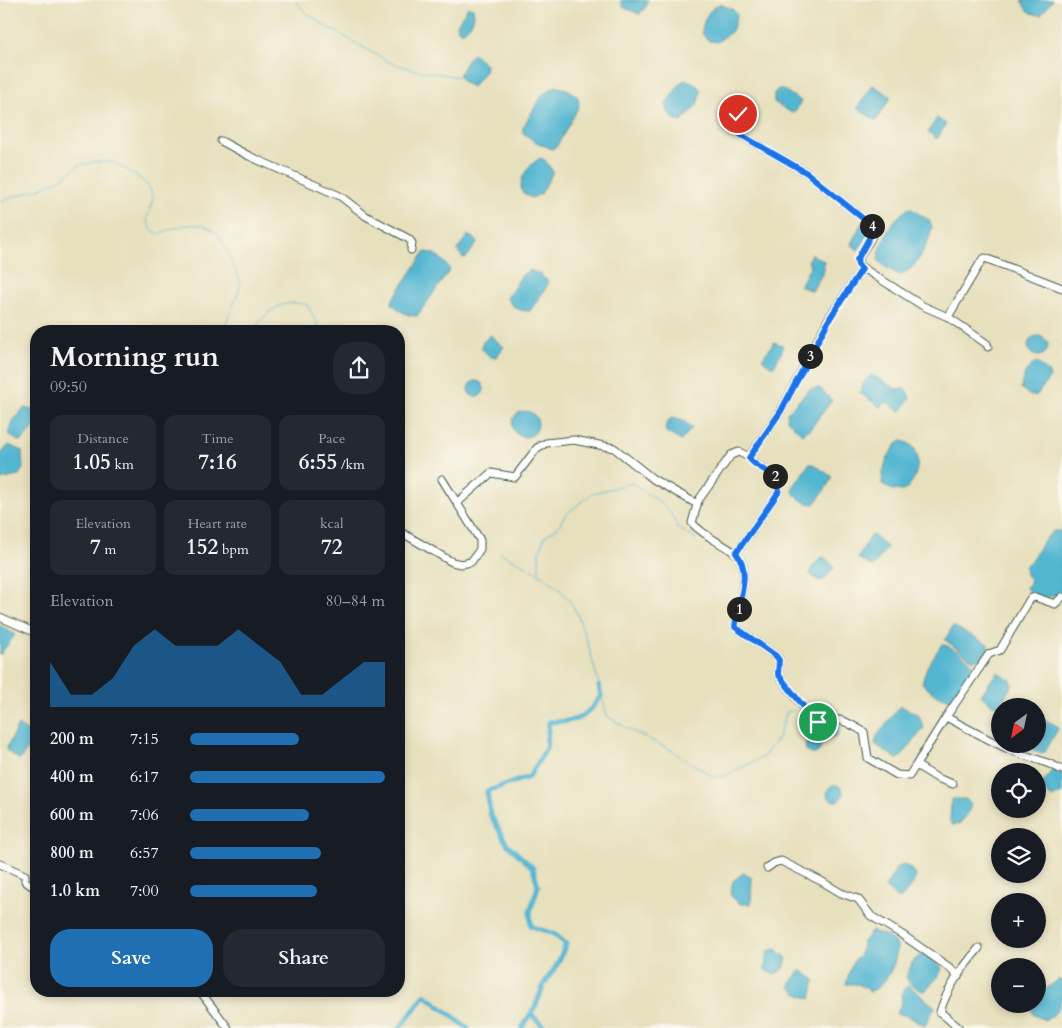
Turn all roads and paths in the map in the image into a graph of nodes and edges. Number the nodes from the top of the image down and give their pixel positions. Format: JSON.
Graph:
{"nodes":[{"id":1,"x":746,"y":102,"type":"dead end"},
{"id":2,"x":221,"y":141,"type":"dead end"},
{"id":3,"x":411,"y":250,"type":"dead end"},
{"id":4,"x":862,"y":269,"type":"junction"},
{"id":5,"x":1062,"y":288,"type":"edge"},
{"id":6,"x":948,"y":317,"type":"junction"},
{"id":7,"x":988,"y":347,"type":"dead end"},
{"id":8,"x":749,"y":458,"type":"junction"},
{"id":9,"x":442,"y":479,"type":"dead end"},
{"id":10,"x":458,"y":502,"type":"junction"},
{"id":11,"x":697,"y":504,"type":"junction"},
{"id":12,"x":405,"y":535,"type":"edge"},
{"id":13,"x":736,"y":553,"type":"junction"},
{"id":14,"x":1062,"y":597,"type":"edge"},
{"id":15,"x":0,"y":617,"type":"edge"},
{"id":16,"x":30,"y":631,"type":"edge"},
{"id":17,"x":946,"y":717,"type":"junction"},
{"id":18,"x":916,"y":765,"type":"junction"},
{"id":19,"x":1062,"y":770,"type":"edge"},
{"id":20,"x":953,"y":784,"type":"dead end"},
{"id":21,"x":0,"y":864,"type":"edge"},
{"id":22,"x":767,"y":868,"type":"dead end"},
{"id":23,"x":30,"y":885,"type":"edge"},
{"id":24,"x":979,"y":948,"type":"dead end"},
{"id":25,"x":958,"y":976,"type":"junction"},
{"id":26,"x":205,"y":997,"type":"edge"},
{"id":27,"x":228,"y":1028,"type":"edge"},
{"id":28,"x":959,"y":1028,"type":"edge"}],
"edges":[{"from":1,"to":4,"type":"street"},
{"from":2,"to":3,"type":"street"},
{"from":4,"to":6,"type":"street"},
{"from":4,"to":8,"type":"street"},
{"from":5,"to":6,"type":"street"},
{"from":6,"to":7,"type":"street"},
{"from":8,"to":11,"type":"street"},
{"from":8,"to":13,"type":"street"},
{"from":9,"to":10,"type":"street"},
{"from":10,"to":11,"type":"street"},
{"from":10,"to":12,"type":"street"},
{"from":11,"to":13,"type":"street"},
{"from":13,"to":18,"type":"street"},
{"from":14,"to":17,"type":"street"},
{"from":15,"to":16,"type":"street"},
{"from":17,"to":18,"type":"street"},
{"from":17,"to":19,"type":"street"},
{"from":18,"to":20,"type":"street"},
{"from":21,"to":23,"type":"street"},
{"from":22,"to":25,"type":"street"},
{"from":24,"to":25,"type":"street"},
{"from":25,"to":28,"type":"street"},
{"from":26,"to":27,"type":"street"}]}
